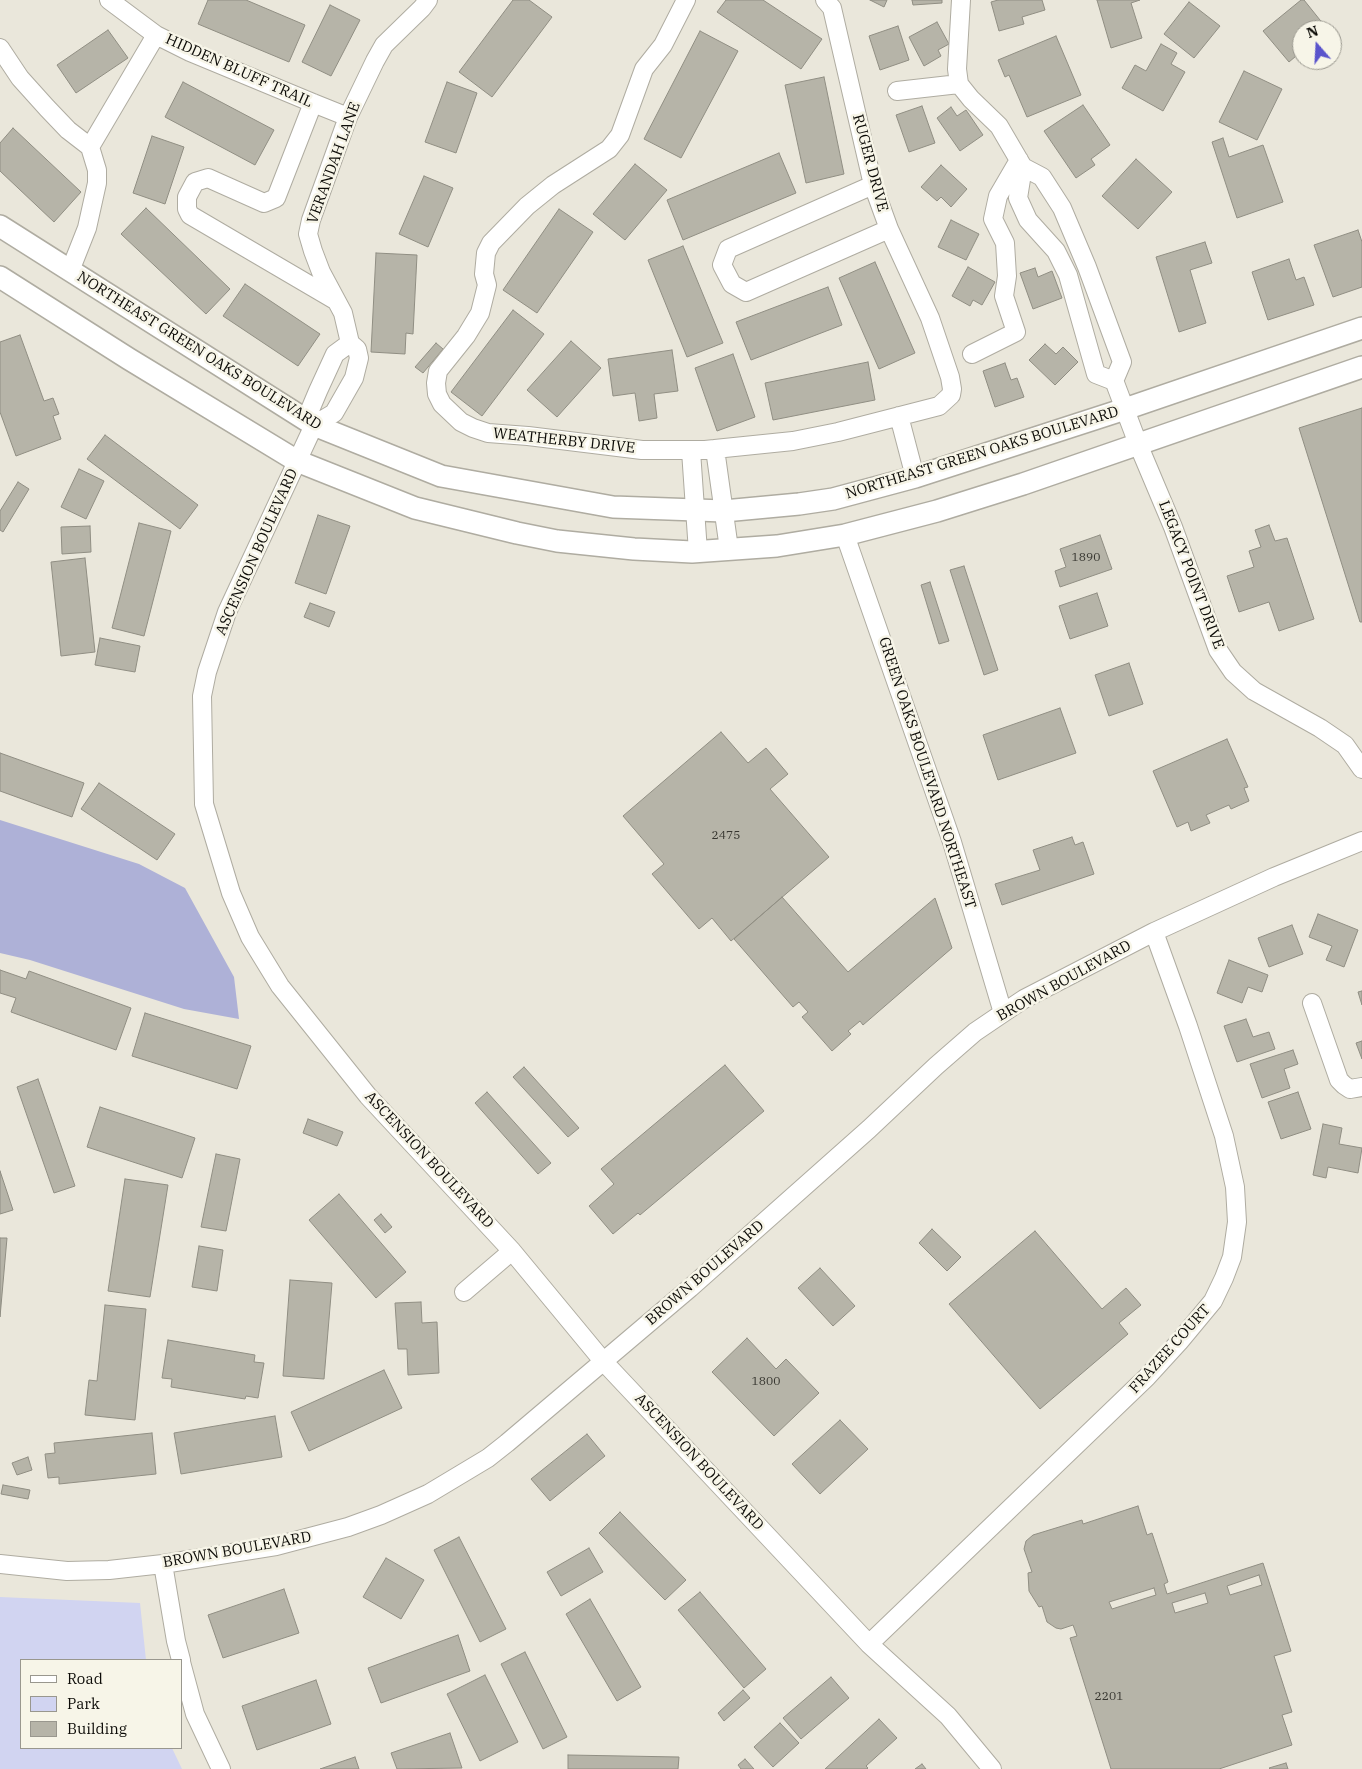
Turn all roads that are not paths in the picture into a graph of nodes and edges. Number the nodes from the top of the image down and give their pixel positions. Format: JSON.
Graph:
{"nodes":[{"id":1,"x":109,"y":0,"type":"edge"},
{"id":2,"x":428,"y":0,"type":"edge"},
{"id":3,"x":686,"y":0,"type":"edge"},
{"id":4,"x":825,"y":0,"type":"edge"},
{"id":5,"x":961,"y":0,"type":"edge"},
{"id":6,"x":156,"y":35,"type":"junction"},
{"id":7,"x":0,"y":48,"type":"edge"},
{"id":8,"x":959,"y":84,"type":"junction"},
{"id":9,"x":897,"y":91,"type":"dead end"},
{"id":10,"x":313,"y":103,"type":"junction"},
{"id":11,"x":348,"y":116,"type":"junction"},
{"id":12,"x":90,"y":147,"type":"junction"},
{"id":13,"x":1021,"y":164,"type":"junction"},
{"id":14,"x":873,"y":185,"type":"junction"},
{"id":15,"x":0,"y":226,"type":"edge"},
{"id":16,"x":889,"y":229,"type":"junction"},
{"id":17,"x":70,"y":271,"type":"junction"},
{"id":18,"x":0,"y":277,"type":"edge"},
{"id":19,"x":336,"y":300,"type":"junction"},
{"id":20,"x":1362,"y":328,"type":"edge"},
{"id":21,"x":350,"y":343,"type":"junction"},
{"id":22,"x":972,"y":354,"type":"dead end"},
{"id":23,"x":1362,"y":367,"type":"edge"},
{"id":24,"x":950,"y":377,"type":"joint"},
{"id":25,"x":1114,"y":381,"type":"junction"},
{"id":26,"x":1125,"y":409,"type":"junction"},
{"id":27,"x":899,"y":416,"type":"junction"},
{"id":28,"x":314,"y":425,"type":"junction"},
{"id":29,"x":1138,"y":444,"type":"junction"},
{"id":30,"x":715,"y":449,"type":"junction"},
{"id":31,"x":692,"y":451,"type":"junction"},
{"id":32,"x":297,"y":461,"type":"junction"},
{"id":33,"x":915,"y":477,"type":"junction"},
{"id":34,"x":695,"y":510,"type":"junction"},
{"id":35,"x":724,"y":511,"type":"junction"},
{"id":36,"x":845,"y":535,"type":"junction"},
{"id":37,"x":729,"y":549,"type":"junction"},
{"id":38,"x":698,"y":552,"type":"junction"},
{"id":39,"x":1362,"y":769,"type":"edge"},
{"id":40,"x":1362,"y":841,"type":"edge"},
{"id":41,"x":1154,"y":932,"type":"junction"},
{"id":42,"x":1312,"y":1003,"type":"dead end"},
{"id":43,"x":1003,"y":1013,"type":"junction"},
{"id":44,"x":1362,"y":1087,"type":"edge"},
{"id":45,"x":512,"y":1251,"type":"junction"},
{"id":46,"x":464,"y":1292,"type":"dead end"},
{"id":47,"x":603,"y":1361,"type":"junction"},
{"id":48,"x":0,"y":1564,"type":"edge"},
{"id":49,"x":163,"y":1564,"type":"junction"},
{"id":50,"x":869,"y":1644,"type":"junction"},
{"id":51,"x":180,"y":1659,"type":"edge"},
{"id":52,"x":182,"y":1665,"type":"edge"},
{"id":53,"x":221,"y":1769,"type":"edge"},
{"id":54,"x":992,"y":1769,"type":"edge"}],
"edges":[{"from":1,"to":6,"type":"street","name":"HIDDEN BLUFF TRAIL"},
{"from":2,"to":11,"type":"street","name":"VERANDAH LANE"},
{"from":3,"to":31,"type":"street","name":"WEATHERBY DRIVE"},
{"from":4,"to":14,"type":"street","name":"RUGER DRIVE"},
{"from":5,"to":8,"type":"street"},
{"from":6,"to":10,"type":"street","name":"HIDDEN BLUFF TRAIL"},
{"from":6,"to":12,"type":"street"},
{"from":7,"to":12,"type":"street"},
{"from":8,"to":9,"type":"street"},
{"from":8,"to":13,"type":"street"},
{"from":10,"to":11,"type":"street","name":"HIDDEN BLUFF TRAIL"},
{"from":10,"to":19,"type":"street"},
{"from":11,"to":19,"type":"street","name":"VERANDAH LANE"},
{"from":12,"to":17,"type":"street"},
{"from":13,"to":22,"type":"street"},
{"from":13,"to":25,"type":"street"},
{"from":13,"to":25,"type":"street"},
{"from":14,"to":16,"type":"street","name":"RUGER DRIVE"},
{"from":14,"to":16,"type":"street"},
{"from":15,"to":17,"type":"main road","name":"NORTHEAST GREEN OAKS BOULEVARD"},
{"from":16,"to":24,"type":"street","name":"RUGER DRIVE"},
{"from":17,"to":28,"type":"main road","name":"NORTHEAST GREEN OAKS BOULEVARD"},
{"from":18,"to":32,"type":"main road"},
{"from":19,"to":21,"type":"street","name":"VERANDAH LANE"},
{"from":20,"to":26,"type":"main road","name":"NORTHEAST GREEN OAKS BOULEVARD"},
{"from":21,"to":28,"type":"street"},
{"from":21,"to":28,"type":"street","name":"VERANDAH LANE"},
{"from":23,"to":29,"type":"main road"},
{"from":24,"to":27,"type":"street","name":"WEATHERBY DRIVE"},
{"from":25,"to":26,"type":"street","name":"LEGACY POINT DRIVE"},
{"from":26,"to":29,"type":"street","name":"LEGACY POINT DRIVE"},
{"from":26,"to":33,"type":"main road","name":"NORTHEAST GREEN OAKS BOULEVARD"},
{"from":27,"to":30,"type":"street","name":"WEATHERBY DRIVE"},
{"from":27,"to":33,"type":"street"},
{"from":28,"to":32,"type":"street","name":"ASCENSION BOULEVARD"},
{"from":28,"to":34,"type":"main road","name":"NORTHEAST GREEN OAKS BOULEVARD"},
{"from":29,"to":36,"type":"main road"},
{"from":29,"to":39,"type":"street","name":"LEGACY POINT DRIVE"},
{"from":30,"to":31,"type":"street","name":"WEATHERBY DRIVE"},
{"from":30,"to":35,"type":"street"},
{"from":31,"to":34,"type":"street"},
{"from":32,"to":38,"type":"main road"},
{"from":32,"to":45,"type":"street","name":"ASCENSION BOULEVARD"},
{"from":33,"to":35,"type":"main road","name":"NORTHEAST GREEN OAKS BOULEVARD"},
{"from":34,"to":35,"type":"main road","name":"NORTHEAST GREEN OAKS BOULEVARD"},
{"from":34,"to":38,"type":"street"},
{"from":35,"to":37,"type":"street"},
{"from":36,"to":37,"type":"main road"},
{"from":36,"to":43,"type":"street","name":"GREEN OAKS BOULEVARD NORTHEAST"},
{"from":37,"to":38,"type":"main road"},
{"from":40,"to":41,"type":"street","name":"BROWN BOULEVARD"},
{"from":41,"to":43,"type":"street","name":"BROWN BOULEVARD"},
{"from":41,"to":50,"type":"street","name":"FRAZEE COURT"},
{"from":42,"to":44,"type":"street"},
{"from":43,"to":47,"type":"street","name":"BROWN BOULEVARD"},
{"from":45,"to":46,"type":"street"},
{"from":45,"to":47,"type":"street","name":"ASCENSION BOULEVARD"},
{"from":47,"to":49,"type":"street","name":"BROWN BOULEVARD"},
{"from":47,"to":50,"type":"street","name":"ASCENSION BOULEVARD"},
{"from":48,"to":49,"type":"street","name":"BROWN BOULEVARD"},
{"from":49,"to":51,"type":"street"},
{"from":50,"to":54,"type":"street","name":"ASCENSION BOULEVARD"},
{"from":52,"to":53,"type":"street"}]}
